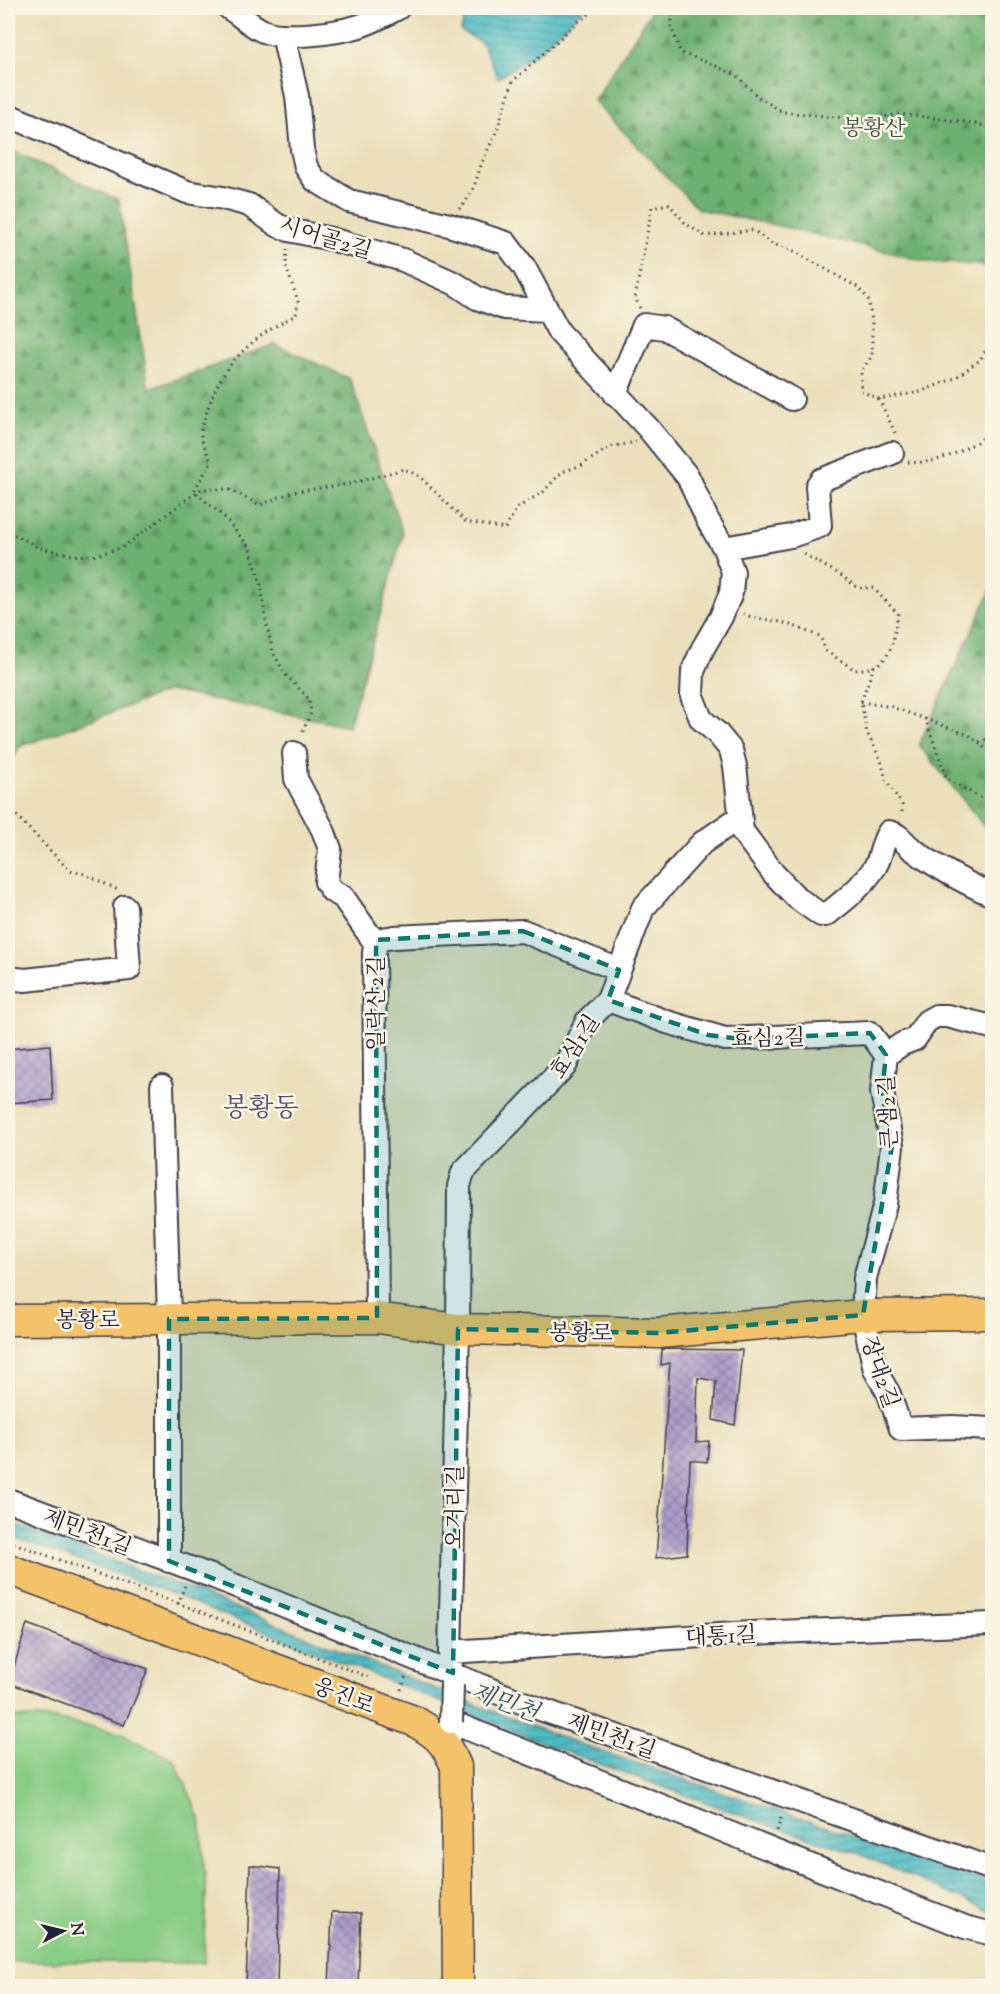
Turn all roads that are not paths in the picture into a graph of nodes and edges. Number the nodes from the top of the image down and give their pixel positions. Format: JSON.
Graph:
{"nodes":[{"id":1,"x":229,"y":8,"type":"edge"},
{"id":2,"x":398,"y":8,"type":"edge"},
{"id":3,"x":283,"y":35,"type":"junction"},
{"id":4,"x":8,"y":115,"type":"edge"},
{"id":5,"x":547,"y":310,"type":"junction"},
{"id":6,"x":615,"y":394,"type":"junction"},
{"id":7,"x":792,"y":399,"type":"dead end"},
{"id":8,"x":892,"y":453,"type":"road end"},
{"id":9,"x":724,"y":548,"type":"junction"},
{"id":10,"x":294,"y":753,"type":"road end"},
{"id":11,"x":740,"y":817,"type":"junction"},
{"id":12,"x":993,"y":895,"type":"edge"},
{"id":13,"x":125,"y":907,"type":"road end"},
{"id":14,"x":375,"y":943,"type":"junction"},
{"id":15,"x":620,"y":970,"type":"junction"},
{"id":16,"x":8,"y":978,"type":"edge"},
{"id":17,"x":608,"y":1000,"type":"junction"},
{"id":18,"x":993,"y":1027,"type":"edge"},
{"id":19,"x":886,"y":1055,"type":"junction"},
{"id":20,"x":162,"y":1086,"type":"dead end"},
{"id":21,"x":993,"y":1314,"type":"edge"},
{"id":22,"x":862,"y":1315,"type":"junction"},
{"id":23,"x":377,"y":1318,"type":"junction"},
{"id":24,"x":169,"y":1319,"type":"junction"},
{"id":25,"x":8,"y":1320,"type":"edge"},
{"id":26,"x":458,"y":1329,"type":"junction"},
{"id":27,"x":993,"y":1429,"type":"edge"},
{"id":28,"x":8,"y":1500,"type":"edge"},
{"id":29,"x":169,"y":1561,"type":"junction"},
{"id":30,"x":8,"y":1569,"type":"edge"},
{"id":31,"x":993,"y":1624,"type":"edge"},
{"id":32,"x":452,"y":1670,"type":"junction"},
{"id":33,"x":449,"y":1735,"type":"junction"},
{"id":34,"x":993,"y":1869,"type":"edge"},
{"id":35,"x":993,"y":1934,"type":"edge"},
{"id":36,"x":458,"y":1986,"type":"edge"}],
"edges":[{"from":1,"to":3,"type":"street"},
{"from":2,"to":3,"type":"street"},
{"from":3,"to":5,"type":"street","name":"시어골2길"},
{"from":4,"to":5,"type":"street","name":"시어골2길"},
{"from":5,"to":6,"type":"street","name":"시어골2길"},
{"from":6,"to":7,"type":"street"},
{"from":6,"to":9,"type":"street","name":"시어골2길"},
{"from":8,"to":9,"type":"street"},
{"from":9,"to":11,"type":"street","name":"시어골2길"},
{"from":10,"to":14,"type":"street"},
{"from":11,"to":12,"type":"street","name":"시어골2길"},
{"from":11,"to":15,"type":"street","name":"효심1길"},
{"from":13,"to":16,"type":"street"},
{"from":14,"to":15,"type":"street","name":"일락산2길"},
{"from":14,"to":23,"type":"street","name":"일락산2길"},
{"from":15,"to":17,"type":"street","name":"효심1길"},
{"from":17,"to":19,"type":"street","name":"효심2길"},
{"from":17,"to":26,"type":"street","name":"효심1길"},
{"from":18,"to":19,"type":"street","name":"큰샘2길"},
{"from":19,"to":22,"type":"street","name":"큰샘2길"},
{"from":20,"to":24,"type":"street"},
{"from":21,"to":22,"type":"main road","name":"봉황로"},
{"from":22,"to":26,"type":"main road","name":"봉황로"},
{"from":22,"to":27,"type":"street","name":"장대2길"},
{"from":23,"to":24,"type":"main road","name":"봉황로"},
{"from":23,"to":26,"type":"main road","name":"봉황로"},
{"from":24,"to":25,"type":"main road","name":"봉황로"},
{"from":24,"to":29,"type":"street","name":"제민천1길"},
{"from":26,"to":32,"type":"street","name":"오거리길"},
{"from":28,"to":29,"type":"street","name":"제민천1길"},
{"from":29,"to":32,"type":"street","name":"제민천1길"},
{"from":30,"to":33,"type":"main road","name":"웅진로"},
{"from":31,"to":32,"type":"street","name":"대통1길"},
{"from":32,"to":33,"type":"street","name":"오거리길","bridge":true},
{"from":32,"to":34,"type":"street","name":"제민천1길"},
{"from":33,"to":35,"type":"street"},
{"from":33,"to":36,"type":"main road"}]}
